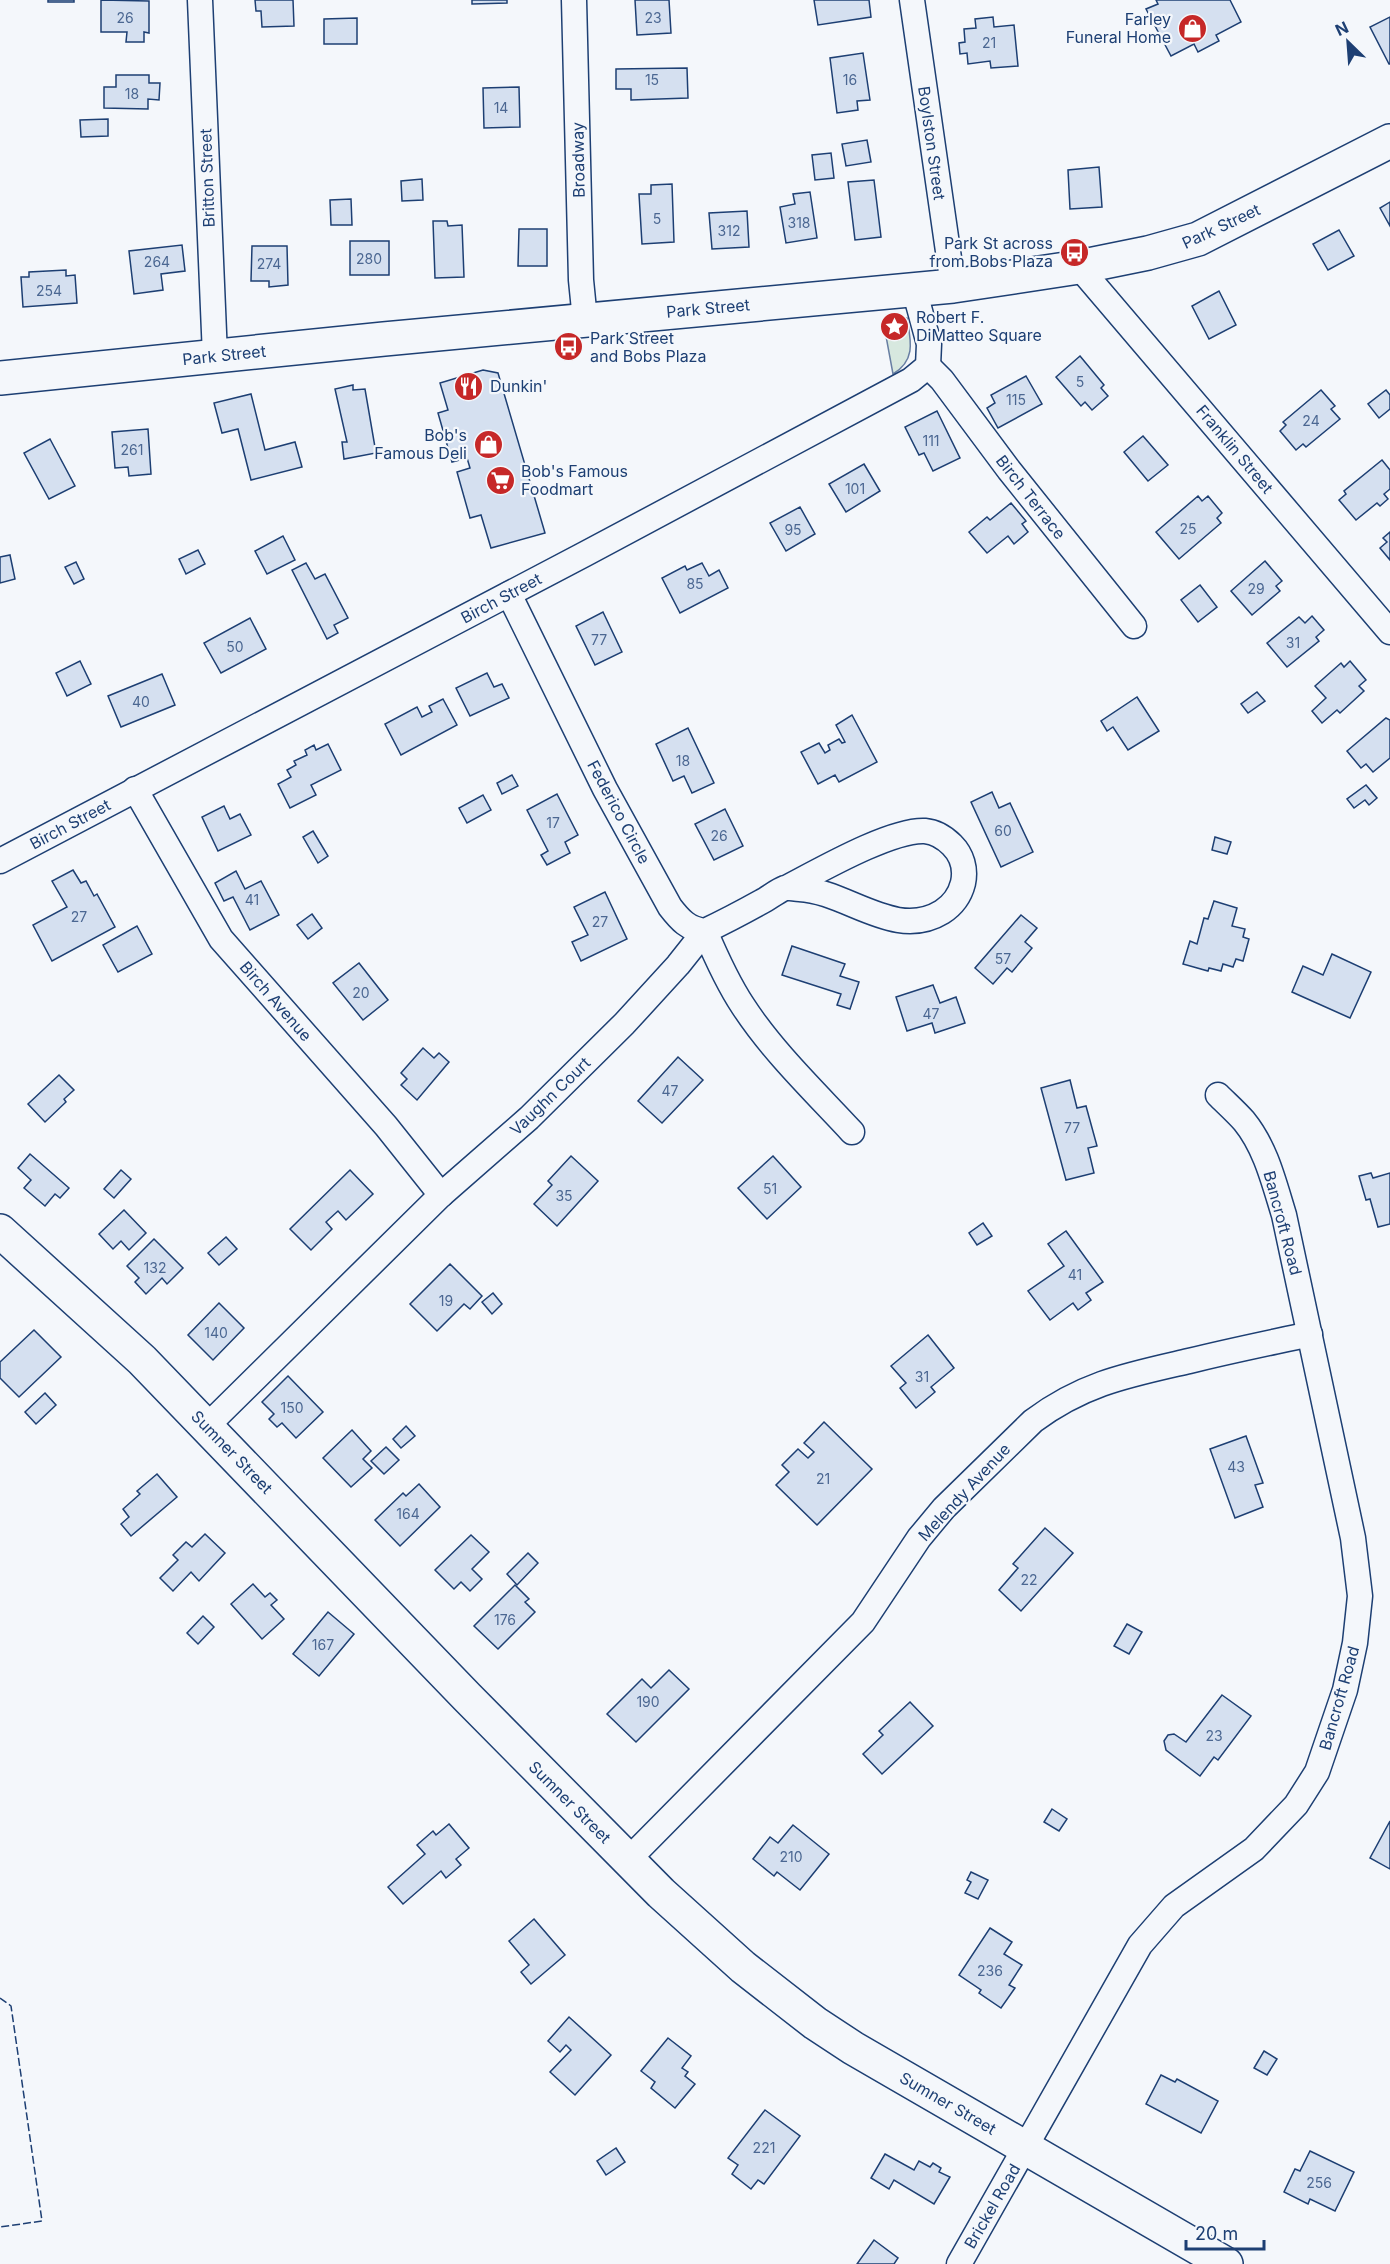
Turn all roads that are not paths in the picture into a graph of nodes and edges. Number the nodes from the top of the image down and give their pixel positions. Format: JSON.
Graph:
{"nodes":[{"id":1,"x":200,"y":0,"type":"edge"},
{"id":2,"x":574,"y":0,"type":"edge"},
{"id":3,"x":912,"y":0,"type":"edge"},
{"id":4,"x":1390,"y":141,"type":"edge"},
{"id":5,"x":1080,"y":267,"type":"junction"},
{"id":6,"x":952,"y":286,"type":"junction"},
{"id":7,"x":914,"y":289,"type":"junction"},
{"id":8,"x":585,"y":320,"type":"junction"},
{"id":9,"x":215,"y":356,"type":"junction"},
{"id":10,"x":928,"y":366,"type":"junction"},
{"id":11,"x":0,"y":378,"type":"edge"},
{"id":12,"x":509,"y":594,"type":"junction"},
{"id":13,"x":1134,"y":626,"type":"dead end"},
{"id":14,"x":1390,"y":632,"type":"edge"},
{"id":15,"x":135,"y":789,"type":"junction"},
{"id":16,"x":0,"y":861,"type":"edge"},
{"id":17,"x":786,"y":888,"type":"junction"},
{"id":18,"x":705,"y":931,"type":"junction"},
{"id":19,"x":1218,"y":1095,"type":"dead end"},
{"id":20,"x":852,"y":1132,"type":"dead end"},
{"id":21,"x":441,"y":1195,"type":"junction"},
{"id":22,"x":0,"y":1231,"type":"edge"},
{"id":23,"x":1310,"y":1334,"type":"junction"},
{"id":24,"x":207,"y":1426,"type":"junction"},
{"id":25,"x":628,"y":1860,"type":"junction"},
{"id":26,"x":1026,"y":2148,"type":"junction"},
{"id":27,"x":959,"y":2264,"type":"edge"},
{"id":28,"x":1226,"y":2264,"type":"edge"}],
"edges":[{"from":1,"to":9,"type":"street","name":"Britton Street"},
{"from":2,"to":8,"type":"street","name":"Broadway"},
{"from":3,"to":6,"type":"street","name":"Boylston Street"},
{"from":4,"to":5,"type":"main road","name":"Park Street"},
{"from":5,"to":6,"type":"main road","name":"Park Street"},
{"from":5,"to":14,"type":"street","name":"Franklin Street"},
{"from":6,"to":7,"type":"main road","name":"Park Street"},
{"from":7,"to":8,"type":"main road","name":"Park Street"},
{"from":7,"to":10,"type":"street"},
{"from":8,"to":9,"type":"main road","name":"Park Street"},
{"from":9,"to":11,"type":"main road","name":"Park Street"},
{"from":10,"to":12,"type":"street","name":"Birch Street"},
{"from":10,"to":13,"type":"street","name":"Birch Terrace"},
{"from":12,"to":15,"type":"street","name":"Birch Street"},
{"from":12,"to":18,"type":"street","name":"Federico Circle"},
{"from":15,"to":16,"type":"street","name":"Birch Street"},
{"from":15,"to":21,"type":"street","name":"Birch Avenue"},
{"from":17,"to":17,"type":"street"},
{"from":17,"to":18,"type":"street"},
{"from":18,"to":20,"type":"street"},
{"from":18,"to":21,"type":"street","name":"Vaughn Court"},
{"from":19,"to":23,"type":"street","name":"Bancroft Road"},
{"from":21,"to":24,"type":"street","name":"Vaughn Court"},
{"from":22,"to":24,"type":"main road","name":"Sumner Street"},
{"from":23,"to":25,"type":"street","name":"Melendy Avenue"},
{"from":23,"to":26,"type":"street","name":"Bancroft Road"},
{"from":24,"to":25,"type":"main road","name":"Sumner Street"},
{"from":25,"to":26,"type":"main road","name":"Sumner Street"},
{"from":26,"to":27,"type":"street","name":"Brickel Road"},
{"from":26,"to":28,"type":"main road","name":"Sumner Street"}]}
